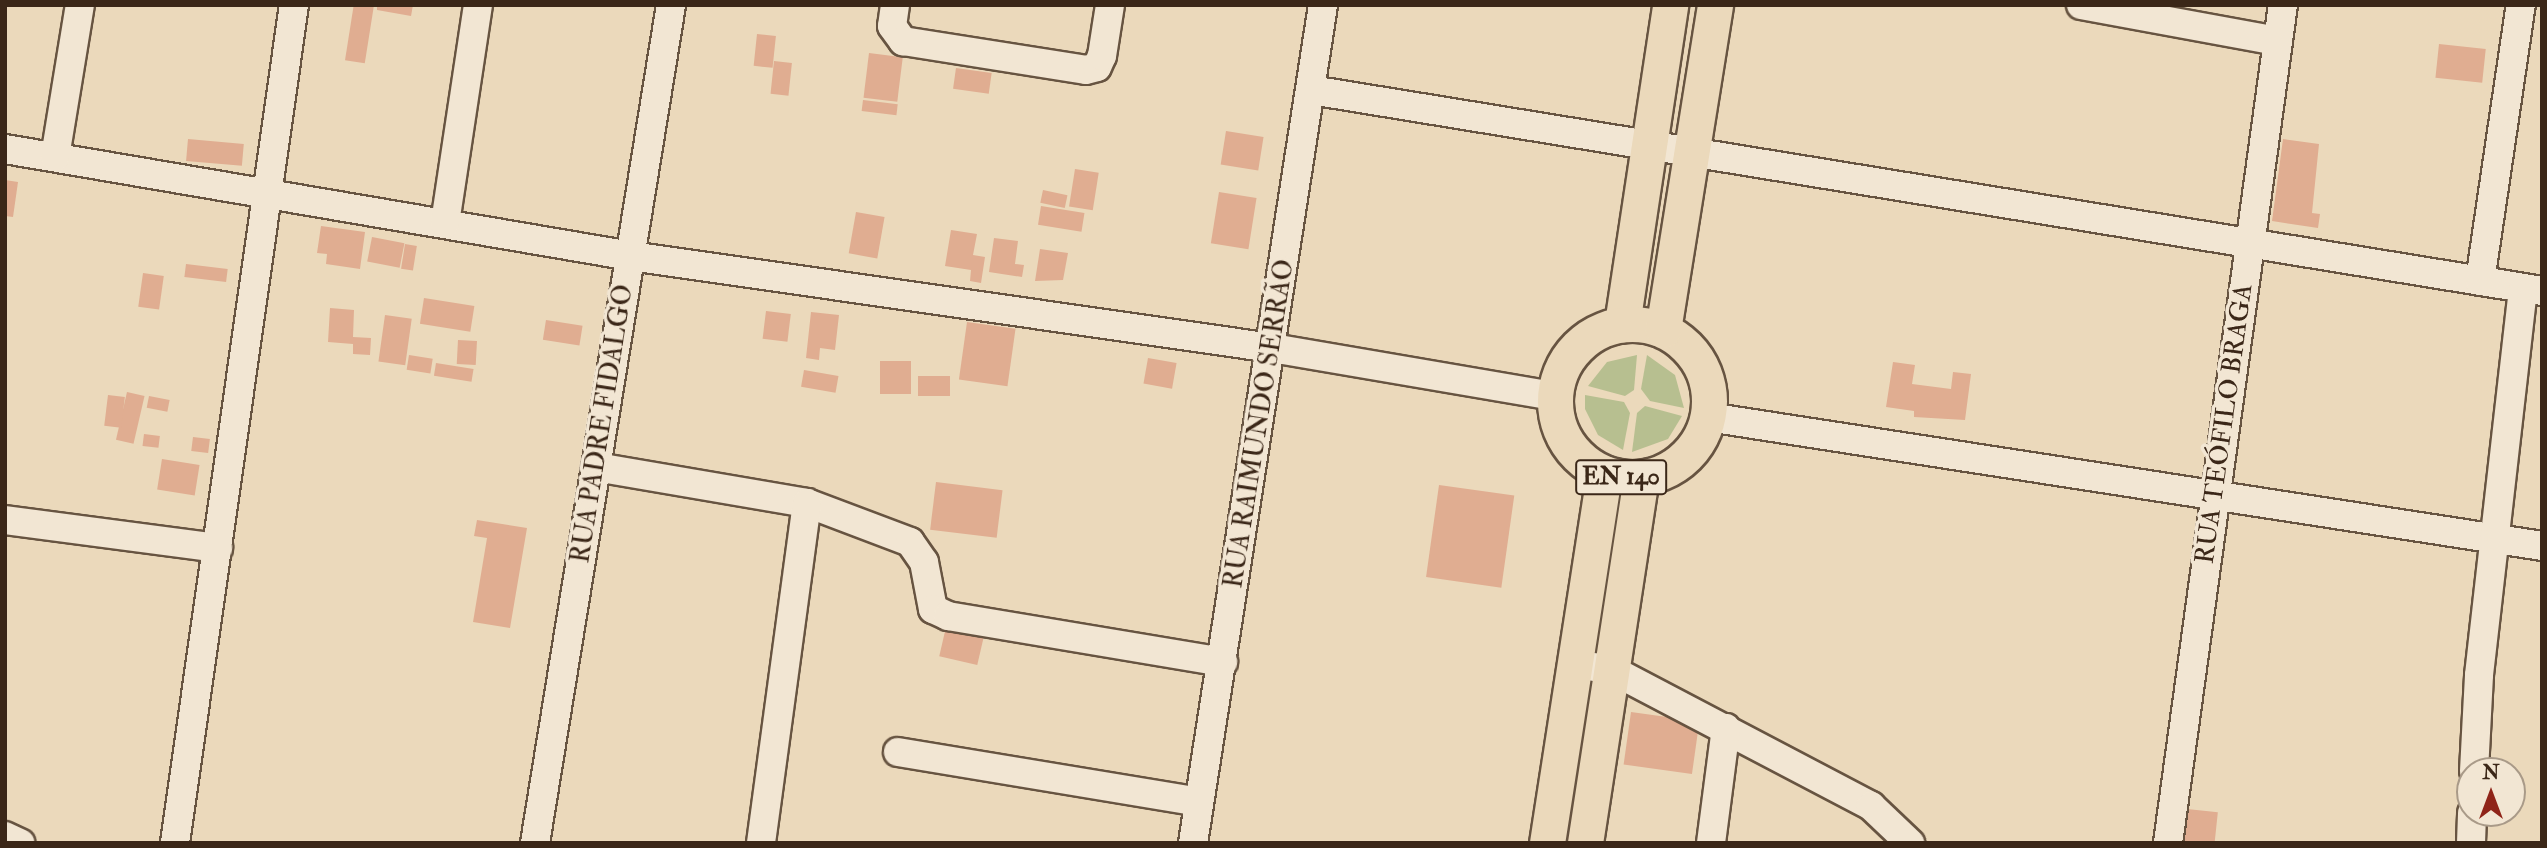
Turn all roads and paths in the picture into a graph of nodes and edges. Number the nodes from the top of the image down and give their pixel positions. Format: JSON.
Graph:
{"nodes":[{"id":1,"x":80,"y":5,"type":"edge"},
{"id":2,"x":294,"y":5,"type":"edge"},
{"id":3,"x":478,"y":5,"type":"edge"},
{"id":4,"x":671,"y":5,"type":"edge"},
{"id":5,"x":895,"y":5,"type":"edge"},
{"id":6,"x":1110,"y":5,"type":"edge"},
{"id":7,"x":1323,"y":5,"type":"edge"},
{"id":8,"x":1670,"y":5,"type":"edge"},
{"id":9,"x":1715,"y":5,"type":"edge"},
{"id":10,"x":2081,"y":5,"type":"edge"},
{"id":11,"x":2283,"y":5,"type":"edge"},
{"id":12,"x":2521,"y":5,"type":"edge"},
{"id":13,"x":2278,"y":41,"type":"junction"},
{"id":14,"x":1311,"y":90,"type":"junction"},
{"id":15,"x":1648,"y":146,"type":"junction"},
{"id":16,"x":5,"y":149,"type":"edge"},
{"id":17,"x":1692,"y":152,"type":"junction"},
{"id":18,"x":55,"y":157,"type":"junction"},
{"id":19,"x":266,"y":193,"type":"junction"},
{"id":20,"x":445,"y":223,"type":"junction"},
{"id":21,"x":2250,"y":240,"type":"junction"},
{"id":22,"x":631,"y":256,"type":"junction"},
{"id":23,"x":2480,"y":281,"type":"junction"},
{"id":24,"x":2532,"y":289,"type":"edge"},
{"id":25,"x":1622,"y":324,"type":"junction"},
{"id":26,"x":1663,"y":330,"type":"junction"},
{"id":27,"x":1272,"y":348,"type":"junction"},
{"id":28,"x":1554,"y":396,"type":"junction"},
{"id":29,"x":1708,"y":417,"type":"junction"},
{"id":30,"x":596,"y":467,"type":"junction"},
{"id":31,"x":1604,"y":473,"type":"junction"},
{"id":32,"x":1641,"y":478,"type":"junction"},
{"id":33,"x":2216,"y":492,"type":"junction"},
{"id":34,"x":807,"y":503,"type":"junction"},
{"id":35,"x":5,"y":520,"type":"edge"},
{"id":36,"x":2496,"y":542,"type":"junction"},
{"id":37,"x":2542,"y":546,"type":"edge"},
{"id":38,"x":218,"y":548,"type":"junction"},
{"id":39,"x":1223,"y":662,"type":"junction"},
{"id":40,"x":1574,"y":663,"type":"junction"},
{"id":41,"x":1612,"y":670,"type":"junction"},
{"id":42,"x":1726,"y":728,"type":"junction"},
{"id":43,"x":898,"y":752,"type":"dead end"},
{"id":44,"x":2475,"y":757,"type":"edge"},
{"id":45,"x":1199,"y":802,"type":"junction"},
{"id":46,"x":5,"y":836,"type":"edge"},
{"id":47,"x":20,"y":843,"type":"edge"},
{"id":48,"x":175,"y":843,"type":"edge"},
{"id":49,"x":535,"y":843,"type":"edge"},
{"id":50,"x":761,"y":843,"type":"edge"},
{"id":51,"x":1193,"y":843,"type":"edge"},
{"id":52,"x":1547,"y":843,"type":"edge"},
{"id":53,"x":1585,"y":843,"type":"edge"},
{"id":54,"x":1711,"y":843,"type":"edge"},
{"id":55,"x":1910,"y":843,"type":"edge"},
{"id":56,"x":2168,"y":843,"type":"edge"}],
"edges":[{"from":1,"to":18,"type":"street"},
{"from":2,"to":19,"type":"street"},
{"from":3,"to":20,"type":"street"},
{"from":4,"to":22,"type":"street","name":"RUA PADRE FIDALGO"},
{"from":5,"to":6,"type":"street"},
{"from":7,"to":14,"type":"street","name":"RUA RAIMUNDO SERRÃO"},
{"from":8,"to":15,"type":"main road"},
{"from":9,"to":17,"type":"main road"},
{"from":10,"to":13,"type":"street"},
{"from":11,"to":13,"type":"street","name":"RUA TEÓFILO BRAGA"},
{"from":12,"to":23,"type":"street"},
{"from":13,"to":21,"type":"street","name":"RUA TEÓFILO BRAGA"},
{"from":14,"to":15,"type":"street"},
{"from":14,"to":27,"type":"street","name":"RUA RAIMUNDO SERRÃO"},
{"from":15,"to":17,"type":"street"},
{"from":15,"to":25,"type":"main road"},
{"from":16,"to":18,"type":"street"},
{"from":17,"to":21,"type":"street"},
{"from":17,"to":26,"type":"main road"},
{"from":18,"to":19,"type":"street"},
{"from":19,"to":20,"type":"street"},
{"from":19,"to":38,"type":"street"},
{"from":20,"to":22,"type":"street"},
{"from":21,"to":23,"type":"street"},
{"from":21,"to":33,"type":"street","name":"RUA TEÓFILO BRAGA"},
{"from":22,"to":27,"type":"street"},
{"from":22,"to":30,"type":"street","name":"RUA PADRE FIDALGO"},
{"from":23,"to":24,"type":"street"},
{"from":24,"to":36,"type":"street"},
{"from":25,"to":26,"type":"main road"},
{"from":25,"to":28,"type":"main road","number":"EN 140"},
{"from":26,"to":29,"type":"main road","number":"EN 140"},
{"from":27,"to":28,"type":"street"},
{"from":27,"to":39,"type":"street","name":"RUA RAIMUNDO SERRÃO"},
{"from":28,"to":31,"type":"main road","number":"EN 140"},
{"from":29,"to":32,"type":"main road","number":"EN 140"},
{"from":29,"to":33,"type":"street"},
{"from":30,"to":34,"type":"street"},
{"from":30,"to":49,"type":"street","name":"RUA PADRE FIDALGO"},
{"from":31,"to":32,"type":"main road","number":"EN 140"},
{"from":31,"to":40,"type":"main road","number":"EN 140"},
{"from":32,"to":41,"type":"main road","number":"EN 140"},
{"from":33,"to":36,"type":"street"},
{"from":33,"to":56,"type":"street","name":"RUA TEÓFILO BRAGA"},
{"from":34,"to":39,"type":"street"},
{"from":34,"to":50,"type":"street"},
{"from":35,"to":38,"type":"street"},
{"from":36,"to":37,"type":"street"},
{"from":36,"to":44,"type":"street"},
{"from":38,"to":48,"type":"street"},
{"from":39,"to":45,"type":"street","name":"RUA RAIMUNDO SERRÃO"},
{"from":40,"to":41,"type":"street"},
{"from":40,"to":52,"type":"main road","number":"EN 140"},
{"from":41,"to":42,"type":"street"},
{"from":41,"to":53,"type":"main road","number":"EN 140"},
{"from":42,"to":54,"type":"street"},
{"from":42,"to":55,"type":"street"},
{"from":43,"to":45,"type":"street"},
{"from":45,"to":51,"type":"street","name":"RUA RAIMUNDO SERRÃO"},
{"from":46,"to":47,"type":"street"}]}
